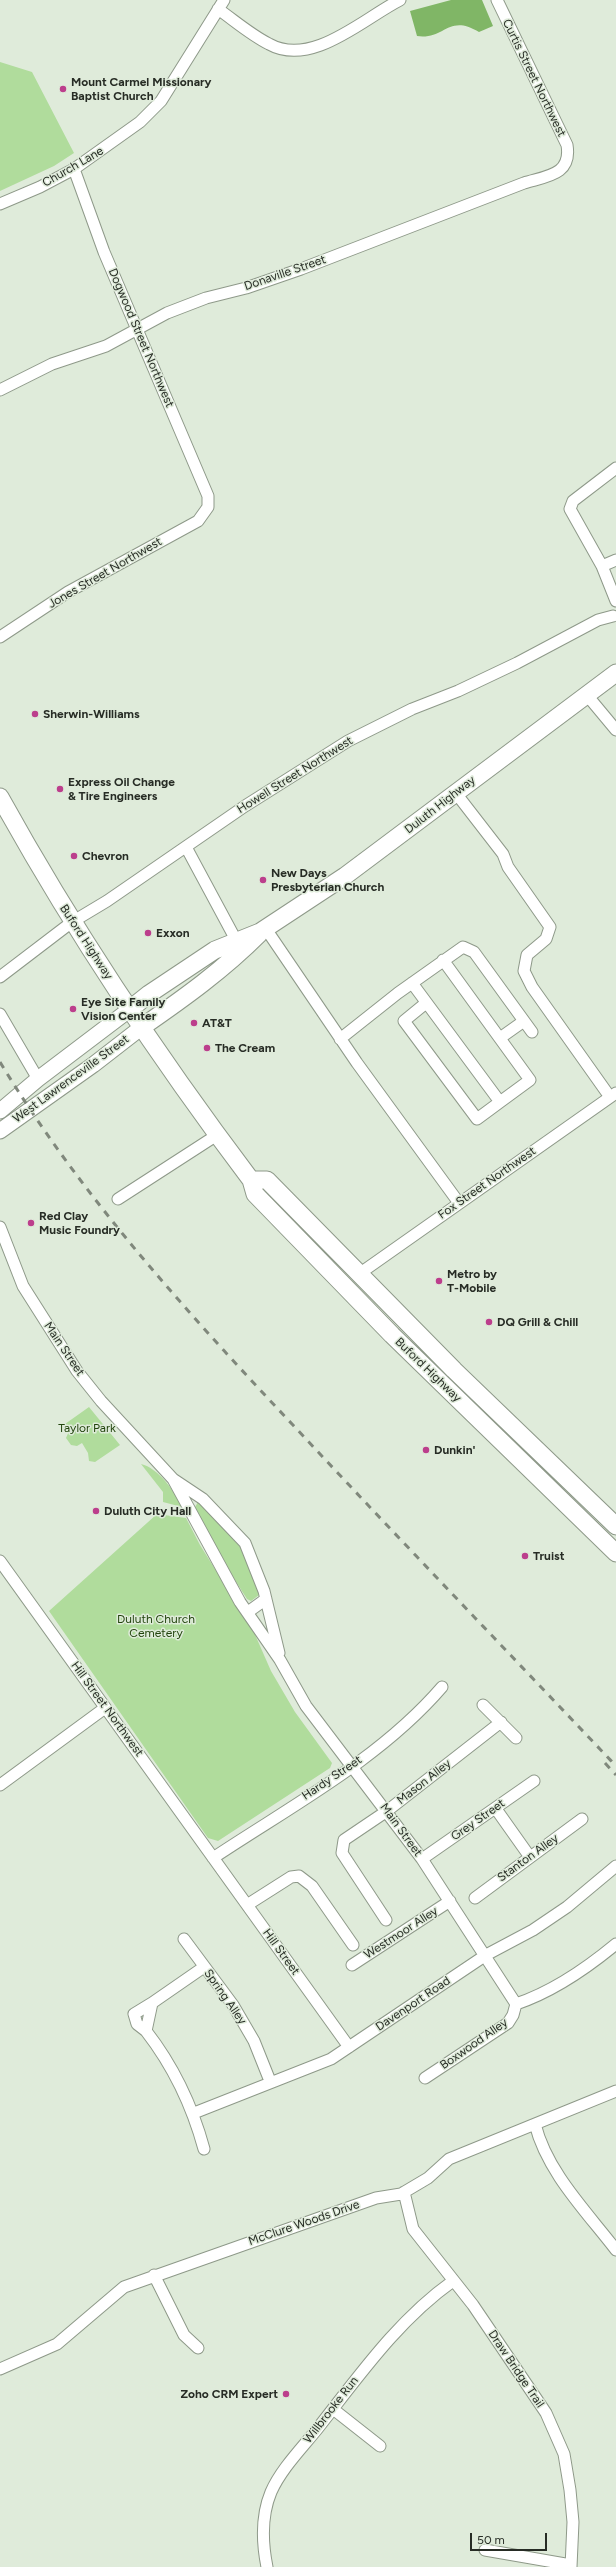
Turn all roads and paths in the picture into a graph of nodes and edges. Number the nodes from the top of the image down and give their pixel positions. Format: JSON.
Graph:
{"nodes":[{"id":1,"x":400,"y":0,"type":"edge"},
{"id":2,"x":497,"y":0,"type":"edge"},
{"id":3,"x":221,"y":5,"type":"edge"},
{"id":4,"x":569,"y":157,"type":"joint"},
{"id":5,"x":74,"y":169,"type":"junction"},
{"id":6,"x":0,"y":204,"type":"edge"},
{"id":7,"x":137,"y":327,"type":"junction"},
{"id":8,"x":0,"y":390,"type":"edge"},
{"id":9,"x":616,"y":468,"type":"edge"},
{"id":10,"x":208,"y":507,"type":"joint"},
{"id":11,"x":616,"y":560,"type":"edge"},
{"id":12,"x":602,"y":566,"type":"junction"},
{"id":13,"x":616,"y":601,"type":"edge"},
{"id":14,"x":615,"y":614,"type":"edge"},
{"id":15,"x":0,"y":637,"type":"edge"},
{"id":16,"x":616,"y":673,"type":"edge"},
{"id":17,"x":586,"y":694,"type":"junction"},
{"id":18,"x":616,"y":730,"type":"edge"},
{"id":19,"x":455,"y":792,"type":"junction"},
{"id":20,"x":0,"y":797,"type":"edge"},
{"id":21,"x":186,"y":847,"type":"junction"},
{"id":22,"x":72,"y":922,"type":"junction"},
{"id":23,"x":263,"y":930,"type":"junction"},
{"id":24,"x":236,"y":940,"type":"junction"},
{"id":25,"x":443,"y":960,"type":"junction"},
{"id":26,"x":0,"y":977,"type":"edge"},
{"id":27,"x":412,"y":983,"type":"junction"},
{"id":28,"x":426,"y":1003,"type":"junction"},
{"id":29,"x":129,"y":1010,"type":"junction"},
{"id":30,"x":0,"y":1014,"type":"edge"},
{"id":31,"x":524,"y":1021,"type":"junction"},
{"id":32,"x":142,"y":1027,"type":"junction"},
{"id":33,"x":532,"y":1032,"type":"dead end"},
{"id":34,"x":500,"y":1038,"type":"junction"},
{"id":35,"x":340,"y":1039,"type":"junction"},
{"id":36,"x":38,"y":1079,"type":"junction"},
{"id":37,"x":20,"y":1094,"type":"junction"},
{"id":38,"x":613,"y":1095,"type":"edge"},
{"id":39,"x":0,"y":1102,"type":"edge"},
{"id":40,"x":500,"y":1102,"type":"junction"},
{"id":41,"x":0,"y":1111,"type":"edge"},
{"id":42,"x":0,"y":1131,"type":"edge"},
{"id":43,"x":217,"y":1134,"type":"junction"},
{"id":44,"x":251,"y":1180,"type":"junction"},
{"id":45,"x":118,"y":1199,"type":"dead end"},
{"id":46,"x":459,"y":1203,"type":"junction"},
{"id":47,"x":282,"y":1221,"type":"junction"},
{"id":48,"x":0,"y":1227,"type":"edge"},
{"id":49,"x":359,"y":1274,"type":"junction"},
{"id":50,"x":340,"y":1283,"type":"junction"},
{"id":51,"x":414,"y":1330,"type":"junction"},
{"id":52,"x":483,"y":1423,"type":"junction"},
{"id":53,"x":542,"y":1454,"type":"junction"},
{"id":54,"x":174,"y":1479,"type":"junction"},
{"id":55,"x":616,"y":1526,"type":"edge"},
{"id":56,"x":598,"y":1536,"type":"junction"},
{"id":57,"x":616,"y":1538,"type":"edge"},
{"id":58,"x":616,"y":1553,"type":"edge"},
{"id":59,"x":0,"y":1561,"type":"edge"},
{"id":60,"x":266,"y":1599,"type":"junction"},
{"id":61,"x":248,"y":1612,"type":"junction"},
{"id":62,"x":280,"y":1660,"type":"junction"},
{"id":63,"x":442,"y":1687,"type":"dead end"},
{"id":64,"x":483,"y":1705,"type":"dead end"},
{"id":65,"x":105,"y":1708,"type":"junction"},
{"id":66,"x":501,"y":1722,"type":"junction"},
{"id":67,"x":516,"y":1738,"type":"dead end"},
{"id":68,"x":352,"y":1766,"type":"junction"},
{"id":69,"x":534,"y":1781,"type":"dead end"},
{"id":70,"x":0,"y":1784,"type":"edge"},
{"id":71,"x":496,"y":1809,"type":"junction"},
{"id":72,"x":387,"y":1811,"type":"junction"},
{"id":73,"x":582,"y":1819,"type":"dead end"},
{"id":74,"x":530,"y":1857,"type":"junction"},
{"id":75,"x":213,"y":1858,"type":"junction"},
{"id":76,"x":422,"y":1859,"type":"junction"},
{"id":77,"x":616,"y":1866,"type":"edge"},
{"id":78,"x":475,"y":1898,"type":"dead end"},
{"id":79,"x":450,"y":1900,"type":"junction"},
{"id":80,"x":247,"y":1904,"type":"junction"},
{"id":81,"x":386,"y":1920,"type":"dead end"},
{"id":82,"x":184,"y":1939,"type":"dead end"},
{"id":83,"x":616,"y":1944,"type":"edge"},
{"id":84,"x":353,"y":1945,"type":"dead end"},
{"id":85,"x":486,"y":1955,"type":"junction"},
{"id":86,"x":352,"y":1965,"type":"dead end"},
{"id":87,"x":204,"y":1967,"type":"junction"},
{"id":88,"x":516,"y":2004,"type":"junction"},
{"id":89,"x":349,"y":2047,"type":"junction"},
{"id":90,"x":425,"y":2078,"type":"dead end"},
{"id":91,"x":270,"y":2081,"type":"junction"},
{"id":92,"x":616,"y":2091,"type":"edge"},
{"id":93,"x":194,"y":2113,"type":"junction"},
{"id":94,"x":535,"y":2124,"type":"junction"},
{"id":95,"x":204,"y":2150,"type":"dead end"},
{"id":96,"x":404,"y":2192,"type":"junction"},
{"id":97,"x":616,"y":2250,"type":"edge"},
{"id":98,"x":154,"y":2275,"type":"junction"},
{"id":99,"x":453,"y":2281,"type":"junction"},
{"id":100,"x":198,"y":2348,"type":"dead end"},
{"id":101,"x":0,"y":2369,"type":"edge"},
{"id":102,"x":333,"y":2409,"type":"junction"},
{"id":103,"x":380,"y":2446,"type":"dead end"},
{"id":104,"x":486,"y":2550,"type":"dead end"},
{"id":105,"x":571,"y":2566,"type":"edge"},
{"id":106,"x":267,"y":2567,"type":"edge"}],
"edges":[{"from":1,"to":3,"type":"street"},
{"from":2,"to":4,"type":"street","name":"Curtis Street Northwest"},
{"from":3,"to":5,"type":"street","name":"Church Lane"},
{"from":4,"to":7,"type":"street","name":"Donaville Street"},
{"from":5,"to":6,"type":"street","name":"Church Lane"},
{"from":5,"to":7,"type":"street","name":"Dogwood Street Northwest"},
{"from":7,"to":8,"type":"street","name":"Donaville Street"},
{"from":7,"to":10,"type":"street","name":"Dogwood Street Northwest"},
{"from":9,"to":12,"type":"street"},
{"from":10,"to":15,"type":"street","name":"Jones Street Northwest"},
{"from":11,"to":12,"type":"street"},
{"from":12,"to":13,"type":"street"},
{"from":14,"to":21,"type":"street","name":"Howell Street Northwest"},
{"from":16,"to":17,"type":"main road","name":"Duluth Highway"},
{"from":17,"to":18,"type":"street"},
{"from":17,"to":19,"type":"main road","name":"Duluth Highway"},
{"from":19,"to":23,"type":"main road","name":"Duluth Highway"},
{"from":19,"to":38,"type":"street"},
{"from":20,"to":22,"type":"main road","name":"Buford Highway"},
{"from":21,"to":22,"type":"street","name":"Howell Street Northwest"},
{"from":21,"to":24,"type":"street"},
{"from":22,"to":26,"type":"street","name":"Howell Street Northwest"},
{"from":22,"to":29,"type":"main road","name":"Buford Highway"},
{"from":23,"to":24,"type":"main road","name":"Duluth Highway"},
{"from":23,"to":32,"type":"main road","name":"Duluth Highway"},
{"from":23,"to":35,"type":"street"},
{"from":24,"to":29,"type":"main road","name":"Duluth Highway"},
{"from":25,"to":27,"type":"street"},
{"from":25,"to":31,"type":"street"},
{"from":25,"to":34,"type":"street"},
{"from":27,"to":28,"type":"street"},
{"from":27,"to":35,"type":"street"},
{"from":28,"to":40,"type":"street"},
{"from":28,"to":40,"type":"street"},
{"from":29,"to":32,"type":"main road","name":"Buford Highway"},
{"from":29,"to":36,"type":"main road","name":"West Lawrenceville Street"},
{"from":30,"to":36,"type":"street"},
{"from":31,"to":33,"type":"street"},
{"from":31,"to":34,"type":"street"},
{"from":32,"to":42,"type":"main road","name":"West Lawrenceville Street"},
{"from":32,"to":43,"type":"main road","name":"Buford Highway"},
{"from":34,"to":40,"type":"street"},
{"from":35,"to":46,"type":"street"},
{"from":36,"to":37,"type":"main road","name":"West Lawrenceville Street"},
{"from":37,"to":39,"type":"main road"},
{"from":37,"to":41,"type":"main road","name":"West Lawrenceville Street"},
{"from":38,"to":46,"type":"street","name":"Fox Street Northwest"},
{"from":43,"to":44,"type":"main road","name":"Buford Highway"},
{"from":43,"to":45,"type":"street"},
{"from":44,"to":47,"type":"main road","name":"Buford Highway"},
{"from":44,"to":49,"type":"main road","name":"Buford Highway"},
{"from":46,"to":49,"type":"street","name":"Fox Street Northwest"},
{"from":47,"to":49,"type":"main road"},
{"from":47,"to":50,"type":"main road","name":"Buford Highway"},
{"from":48,"to":54,"type":"street","name":"Main Street"},
{"from":49,"to":51,"type":"main road","name":"Buford Highway"},
{"from":50,"to":51,"type":"main road"},
{"from":50,"to":52,"type":"main road","name":"Buford Highway"},
{"from":51,"to":53,"type":"main road","name":"Buford Highway"},
{"from":52,"to":53,"type":"main road"},
{"from":52,"to":56,"type":"main road","name":"Buford Highway"},
{"from":53,"to":55,"type":"main road","name":"Buford Highway"},
{"from":54,"to":60,"type":"street","name":"Main Street"},
{"from":54,"to":61,"type":"street","name":"Main Street"},
{"from":56,"to":57,"type":"main road"},
{"from":56,"to":58,"type":"main road","name":"Buford Highway"},
{"from":59,"to":65,"type":"street","name":"Hill Street Northwest"},
{"from":60,"to":61,"type":"street"},
{"from":60,"to":62,"type":"street","name":"Main Street"},
{"from":61,"to":62,"type":"street","name":"Main Street"},
{"from":62,"to":68,"type":"street","name":"Main Street"},
{"from":63,"to":68,"type":"street","name":"Hardy Street"},
{"from":64,"to":66,"type":"street"},
{"from":65,"to":70,"type":"street"},
{"from":65,"to":75,"type":"street","name":"Hill Street Northwest"},
{"from":66,"to":67,"type":"street"},
{"from":66,"to":72,"type":"street","name":"Mason Alley"},
{"from":68,"to":72,"type":"street","name":"Main Street"},
{"from":68,"to":75,"type":"street","name":"Hardy Street"},
{"from":69,"to":71,"type":"street","name":"Grey Street"},
{"from":71,"to":74,"type":"street"},
{"from":71,"to":76,"type":"street","name":"Grey Street"},
{"from":72,"to":76,"type":"street","name":"Main Street"},
{"from":72,"to":81,"type":"street","name":"Mason Alley"},
{"from":73,"to":74,"type":"street","name":"Stanton Alley"},
{"from":74,"to":78,"type":"street","name":"Stanton Alley"},
{"from":75,"to":80,"type":"street","name":"Hill Street"},
{"from":76,"to":79,"type":"street","name":"Main Street"},
{"from":77,"to":85,"type":"street","name":"Davenport Road"},
{"from":79,"to":85,"type":"street","name":"Main Street"},
{"from":79,"to":86,"type":"street","name":"Westmoor Alley"},
{"from":80,"to":84,"type":"street"},
{"from":80,"to":89,"type":"street","name":"Hill Street"},
{"from":82,"to":87,"type":"street","name":"Spring Alley"},
{"from":83,"to":88,"type":"street"},
{"from":85,"to":88,"type":"street","name":"Main Street"},
{"from":85,"to":89,"type":"street","name":"Davenport Road"},
{"from":87,"to":91,"type":"street","name":"Spring Alley"},
{"from":87,"to":93,"type":"street"},
{"from":88,"to":90,"type":"street","name":"Boxwood Alley"},
{"from":89,"to":91,"type":"street","name":"Davenport Road"},
{"from":91,"to":93,"type":"street","name":"Davenport Road"},
{"from":92,"to":94,"type":"street","name":"McClure Woods Drive"},
{"from":93,"to":95,"type":"street"},
{"from":94,"to":96,"type":"street","name":"McClure Woods Drive"},
{"from":94,"to":97,"type":"street"},
{"from":96,"to":98,"type":"street","name":"McClure Woods Drive"},
{"from":96,"to":99,"type":"street","name":"Draw Bridge Trail"},
{"from":98,"to":100,"type":"street"},
{"from":98,"to":101,"type":"street","name":"McClure Woods Drive"},
{"from":99,"to":102,"type":"street","name":"Willbrooke Run"},
{"from":99,"to":105,"type":"street","name":"Draw Bridge Trail"},
{"from":102,"to":103,"type":"street"},
{"from":102,"to":106,"type":"street","name":"Willbrooke Run"},
{"from":104,"to":105,"type":"street"}]}
